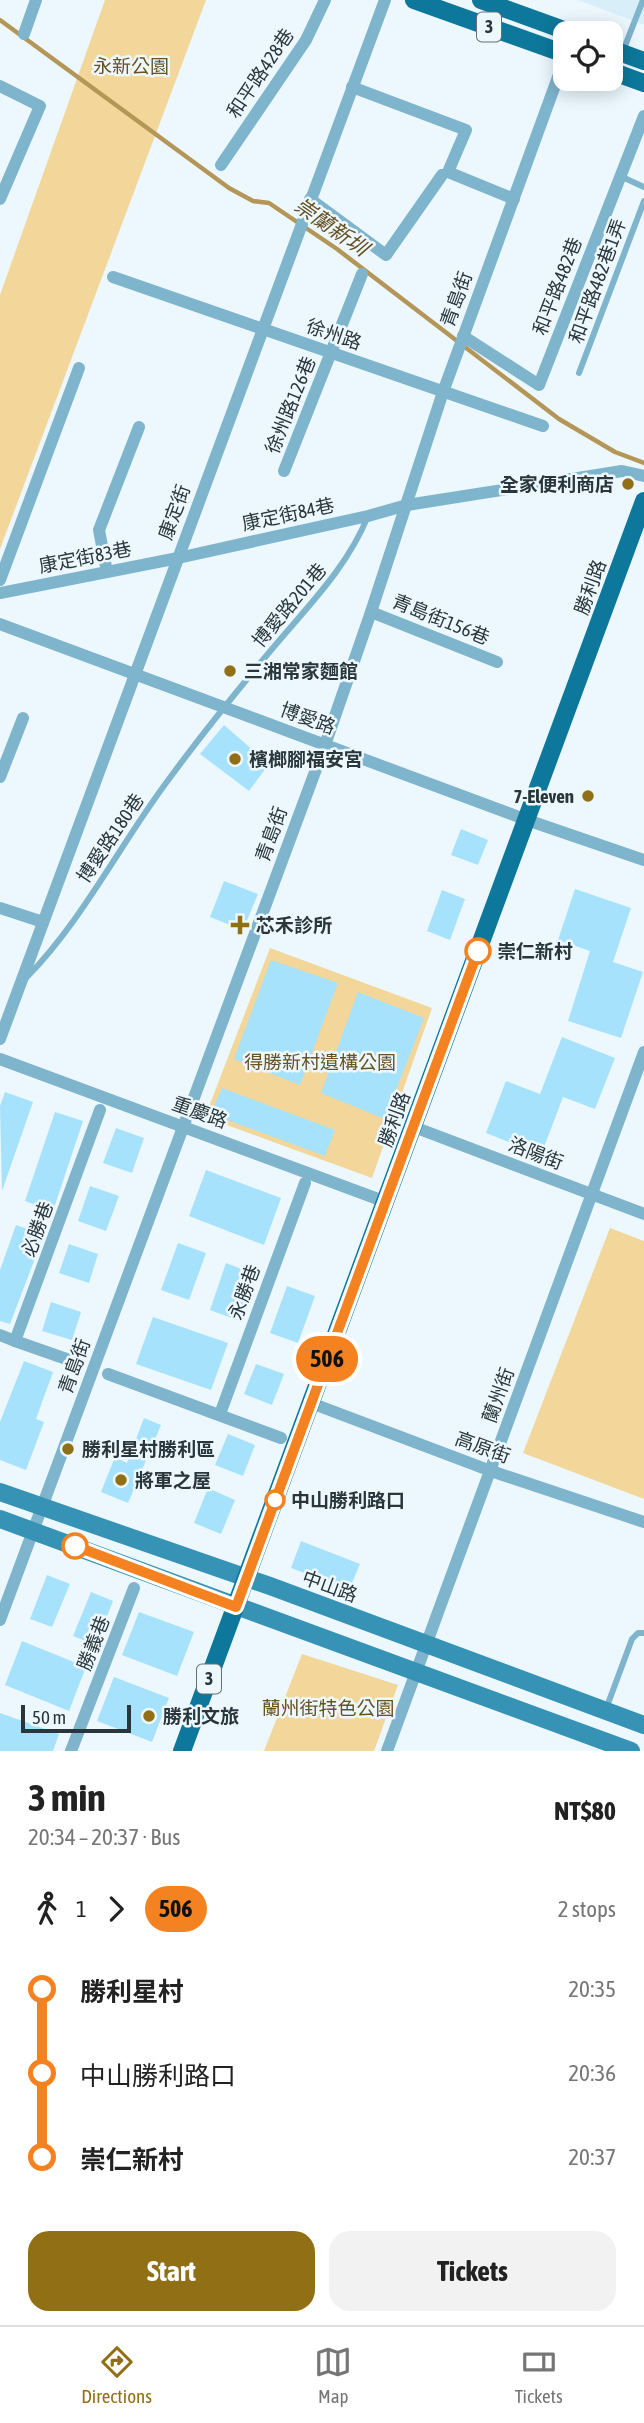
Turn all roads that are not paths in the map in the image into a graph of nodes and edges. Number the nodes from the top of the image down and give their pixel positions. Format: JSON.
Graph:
{"nodes":[{"id":1,"x":36,"y":0,"type":"edge"},
{"id":2,"x":325,"y":0,"type":"edge"},
{"id":3,"x":385,"y":0,"type":"edge"},
{"id":4,"x":414,"y":0,"type":"edge"},
{"id":5,"x":481,"y":0,"type":"edge"},
{"id":6,"x":643,"y":0,"type":"edge"},
{"id":7,"x":553,"y":26,"type":"edge"},
{"id":8,"x":24,"y":34,"type":"dead end"},
{"id":9,"x":623,"y":39,"type":"edge"},
{"id":10,"x":553,"y":52,"type":"edge"},
{"id":11,"x":623,"y":53,"type":"edge"},
{"id":12,"x":644,"y":61,"type":"edge"},
{"id":13,"x":623,"y":75,"type":"edge"},
{"id":14,"x":644,"y":83,"type":"edge"},
{"id":15,"x":0,"y":86,"type":"edge"},
{"id":16,"x":352,"y":87,"type":"junction"},
{"id":17,"x":553,"y":90,"type":"edge"},
{"id":18,"x":644,"y":116,"type":"edge"},
{"id":19,"x":221,"y":165,"type":"dead end"},
{"id":20,"x":442,"y":175,"type":"dead end"},
{"id":21,"x":620,"y":176,"type":"junction"},
{"id":22,"x":644,"y":187,"type":"edge"},
{"id":23,"x":0,"y":199,"type":"edge"},
{"id":24,"x":310,"y":199,"type":"junction"},
{"id":25,"x":514,"y":199,"type":"junction"},
{"id":26,"x":644,"y":201,"type":"edge"},
{"id":27,"x":362,"y":274,"type":"dead end"},
{"id":28,"x":113,"y":277,"type":"dead end"},
{"id":29,"x":262,"y":330,"type":"junction"},
{"id":30,"x":463,"y":336,"type":"junction"},
{"id":31,"x":331,"y":354,"type":"junction"},
{"id":32,"x":79,"y":368,"type":"dead end"},
{"id":33,"x":579,"y":373,"type":"dead end"},
{"id":34,"x":443,"y":392,"type":"junction"},
{"id":35,"x":543,"y":426,"type":"dead end"},
{"id":36,"x":139,"y":427,"type":"dead end"},
{"id":37,"x":284,"y":471,"type":"dead end"},
{"id":38,"x":644,"y":476,"type":"edge"},
{"id":39,"x":644,"y":502,"type":"edge"},
{"id":40,"x":407,"y":505,"type":"junction"},
{"id":41,"x":368,"y":516,"type":"junction"},
{"id":42,"x":178,"y":558,"type":"junction"},
{"id":43,"x":107,"y":572,"type":"junction"},
{"id":44,"x":0,"y":580,"type":"edge"},
{"id":45,"x":0,"y":593,"type":"edge"},
{"id":46,"x":372,"y":612,"type":"junction"},
{"id":47,"x":0,"y":624,"type":"edge"},
{"id":48,"x":497,"y":662,"type":"dead end"},
{"id":49,"x":134,"y":674,"type":"junction"},
{"id":50,"x":223,"y":707,"type":"junction"},
{"id":51,"x":23,"y":718,"type":"dead end"},
{"id":52,"x":325,"y":745,"type":"junction"},
{"id":53,"x":0,"y":777,"type":"edge"},
{"id":54,"x":527,"y":820,"type":"junction"},
{"id":55,"x":644,"y":860,"type":"edge"},
{"id":56,"x":0,"y":908,"type":"edge"},
{"id":57,"x":43,"y":922,"type":"junction"},
{"id":58,"x":20,"y":984,"type":"junction"},
{"id":59,"x":0,"y":1039,"type":"edge"},
{"id":60,"x":644,"y":1052,"type":"edge"},
{"id":61,"x":0,"y":1059,"type":"edge"},
{"id":62,"x":100,"y":1110,"type":"dead end"},
{"id":63,"x":183,"y":1127,"type":"junction"},
{"id":64,"x":414,"y":1127,"type":"junction"},
{"id":65,"x":305,"y":1183,"type":"dead end"},
{"id":66,"x":592,"y":1195,"type":"junction"},
{"id":67,"x":386,"y":1202,"type":"junction"},
{"id":68,"x":644,"y":1214,"type":"edge"},
{"id":69,"x":0,"y":1335,"type":"edge"},
{"id":70,"x":15,"y":1341,"type":"junction"},
{"id":71,"x":75,"y":1362,"type":"dead end"},
{"id":72,"x":108,"y":1374,"type":"dead end"},
{"id":73,"x":310,"y":1403,"type":"junction"},
{"id":74,"x":220,"y":1414,"type":"junction"},
{"id":75,"x":281,"y":1438,"type":"dead end"},
{"id":76,"x":491,"y":1471,"type":"junction"},
{"id":77,"x":0,"y":1492,"type":"edge"},
{"id":78,"x":42,"y":1507,"type":"junction"},
{"id":79,"x":0,"y":1519,"type":"edge"},
{"id":80,"x":644,"y":1522,"type":"edge"},
{"id":81,"x":33,"y":1531,"type":"junction"},
{"id":82,"x":247,"y":1578,"type":"junction"},
{"id":83,"x":134,"y":1588,"type":"dead end"},
{"id":84,"x":236,"y":1607,"type":"junction"},
{"id":85,"x":0,"y":1620,"type":"edge"},
{"id":86,"x":644,"y":1633,"type":"edge"},
{"id":87,"x":427,"y":1644,"type":"junction"},
{"id":88,"x":416,"y":1672,"type":"junction"},
{"id":89,"x":606,"y":1710,"type":"junction"},
{"id":90,"x":644,"y":1725,"type":"edge"},
{"id":91,"x":71,"y":1751,"type":"edge"},
{"id":92,"x":182,"y":1751,"type":"edge"},
{"id":93,"x":387,"y":1751,"type":"edge"},
{"id":94,"x":631,"y":1751,"type":"edge"}],
"edges":[{"from":1,"to":8,"type":"street"},
{"from":2,"to":19,"type":"street","name":"和平路428巷"},
{"from":3,"to":16,"type":"street","name":"康定街"},
{"from":4,"to":10,"type":"main road","number":"3"},
{"from":5,"to":7,"type":"main road","number":"3"},
{"from":6,"to":9,"type":"lane"},
{"from":11,"to":12,"type":"main road"},
{"from":13,"to":14,"type":"main road"},
{"from":15,"to":23,"type":"street"},
{"from":16,"to":24,"type":"street","name":"康定街"},
{"from":16,"to":25,"type":"street"},
{"from":17,"to":25,"type":"street","name":"青島街"},
{"from":18,"to":21,"type":"street","name":"和平路482巷"},
{"from":20,"to":24,"type":"street"},
{"from":21,"to":22,"type":"lane"},
{"from":21,"to":30,"type":"street","name":"和平路482巷"},
{"from":24,"to":29,"type":"street","name":"康定街"},
{"from":25,"to":30,"type":"street","name":"青島街"},
{"from":26,"to":33,"type":"lane","name":"和平路482巷1弄"},
{"from":27,"to":31,"type":"street","name":"徐州路126巷"},
{"from":28,"to":29,"type":"street","name":"徐州路"},
{"from":29,"to":31,"type":"street","name":"徐州路"},
{"from":29,"to":42,"type":"street","name":"康定街"},
{"from":30,"to":34,"type":"street","name":"青島街"},
{"from":31,"to":34,"type":"street","name":"徐州路"},
{"from":31,"to":37,"type":"street","name":"徐州路126巷"},
{"from":32,"to":44,"type":"street"},
{"from":34,"to":35,"type":"street","name":"徐州路"},
{"from":34,"to":40,"type":"street","name":"青島街"},
{"from":36,"to":43,"type":"street"},
{"from":38,"to":40,"type":"street"},
{"from":39,"to":54,"type":"main road","name":"勝利路","number":"3"},
{"from":40,"to":41,"type":"street","name":"康定街84巷"},
{"from":40,"to":46,"type":"street","name":"青島街"},
{"from":41,"to":42,"type":"street","name":"康定街84巷"},
{"from":41,"to":50,"type":"lane","name":"博愛路201巷"},
{"from":42,"to":43,"type":"street","name":"康定街83巷"},
{"from":42,"to":49,"type":"street","name":"康定街"},
{"from":43,"to":45,"type":"street","name":"康定街83巷"},
{"from":46,"to":48,"type":"street","name":"青島街156巷"},
{"from":46,"to":52,"type":"street","name":"青島街"},
{"from":47,"to":49,"type":"street","name":"博愛路"},
{"from":49,"to":50,"type":"street","name":"博愛路"},
{"from":49,"to":57,"type":"street","name":"康定街"},
{"from":50,"to":52,"type":"street","name":"博愛路"},
{"from":50,"to":58,"type":"lane","name":"博愛路180巷"},
{"from":51,"to":53,"type":"street"},
{"from":52,"to":54,"type":"street","name":"博愛路"},
{"from":52,"to":63,"type":"street","name":"青島街"},
{"from":54,"to":55,"type":"street","name":"博愛路"},
{"from":54,"to":64,"type":"main road","name":"勝利路","number":"3"},
{"from":56,"to":57,"type":"street"},
{"from":57,"to":58,"type":"street","name":"康定街"},
{"from":58,"to":59,"type":"street","name":"康定街"},
{"from":60,"to":66,"type":"street","name":"蘭州街"},
{"from":61,"to":63,"type":"street","name":"重慶路"},
{"from":62,"to":70,"type":"street","name":"必勝巷"},
{"from":63,"to":67,"type":"street","name":"重慶路"},
{"from":63,"to":78,"type":"street","name":"青島街"},
{"from":64,"to":66,"type":"street","name":"洛陽街"},
{"from":64,"to":67,"type":"main road","name":"勝利路","number":"3"},
{"from":65,"to":74,"type":"street","name":"永勝巷"},
{"from":66,"to":68,"type":"street","name":"洛陽街"},
{"from":66,"to":76,"type":"street","name":"蘭州街"},
{"from":67,"to":73,"type":"main road","name":"勝利路","number":"3"},
{"from":69,"to":70,"type":"street"},
{"from":70,"to":71,"type":"street"},
{"from":72,"to":74,"type":"street"},
{"from":73,"to":76,"type":"street","name":"高原街"},
{"from":73,"to":82,"type":"main road","name":"勝利路","number":"3"},
{"from":74,"to":75,"type":"street"},
{"from":76,"to":80,"type":"street","name":"高原街"},
{"from":76,"to":87,"type":"street","name":"蘭州街"},
{"from":77,"to":78,"type":"street","name":"中山路"},
{"from":78,"to":81,"type":"street","name":"青島街"},
{"from":78,"to":82,"type":"street","name":"中山路"},
{"from":79,"to":81,"type":"street"},
{"from":81,"to":84,"type":"street"},
{"from":81,"to":85,"type":"street","name":"青島街"},
{"from":82,"to":84,"type":"main road","name":"勝利路","number":"3"},
{"from":82,"to":87,"type":"street","name":"中山路"},
{"from":83,"to":91,"type":"street","name":"勝義巷"},
{"from":84,"to":88,"type":"street"},
{"from":84,"to":92,"type":"main road","name":"勝利路","number":"3"},
{"from":86,"to":89,"type":"lane"},
{"from":87,"to":88,"type":"street","name":"蘭州街"},
{"from":87,"to":89,"type":"street","name":"中山路"},
{"from":88,"to":93,"type":"street","name":"蘭州街"},
{"from":88,"to":94,"type":"street"},
{"from":89,"to":90,"type":"street","name":"中山路"}]}
